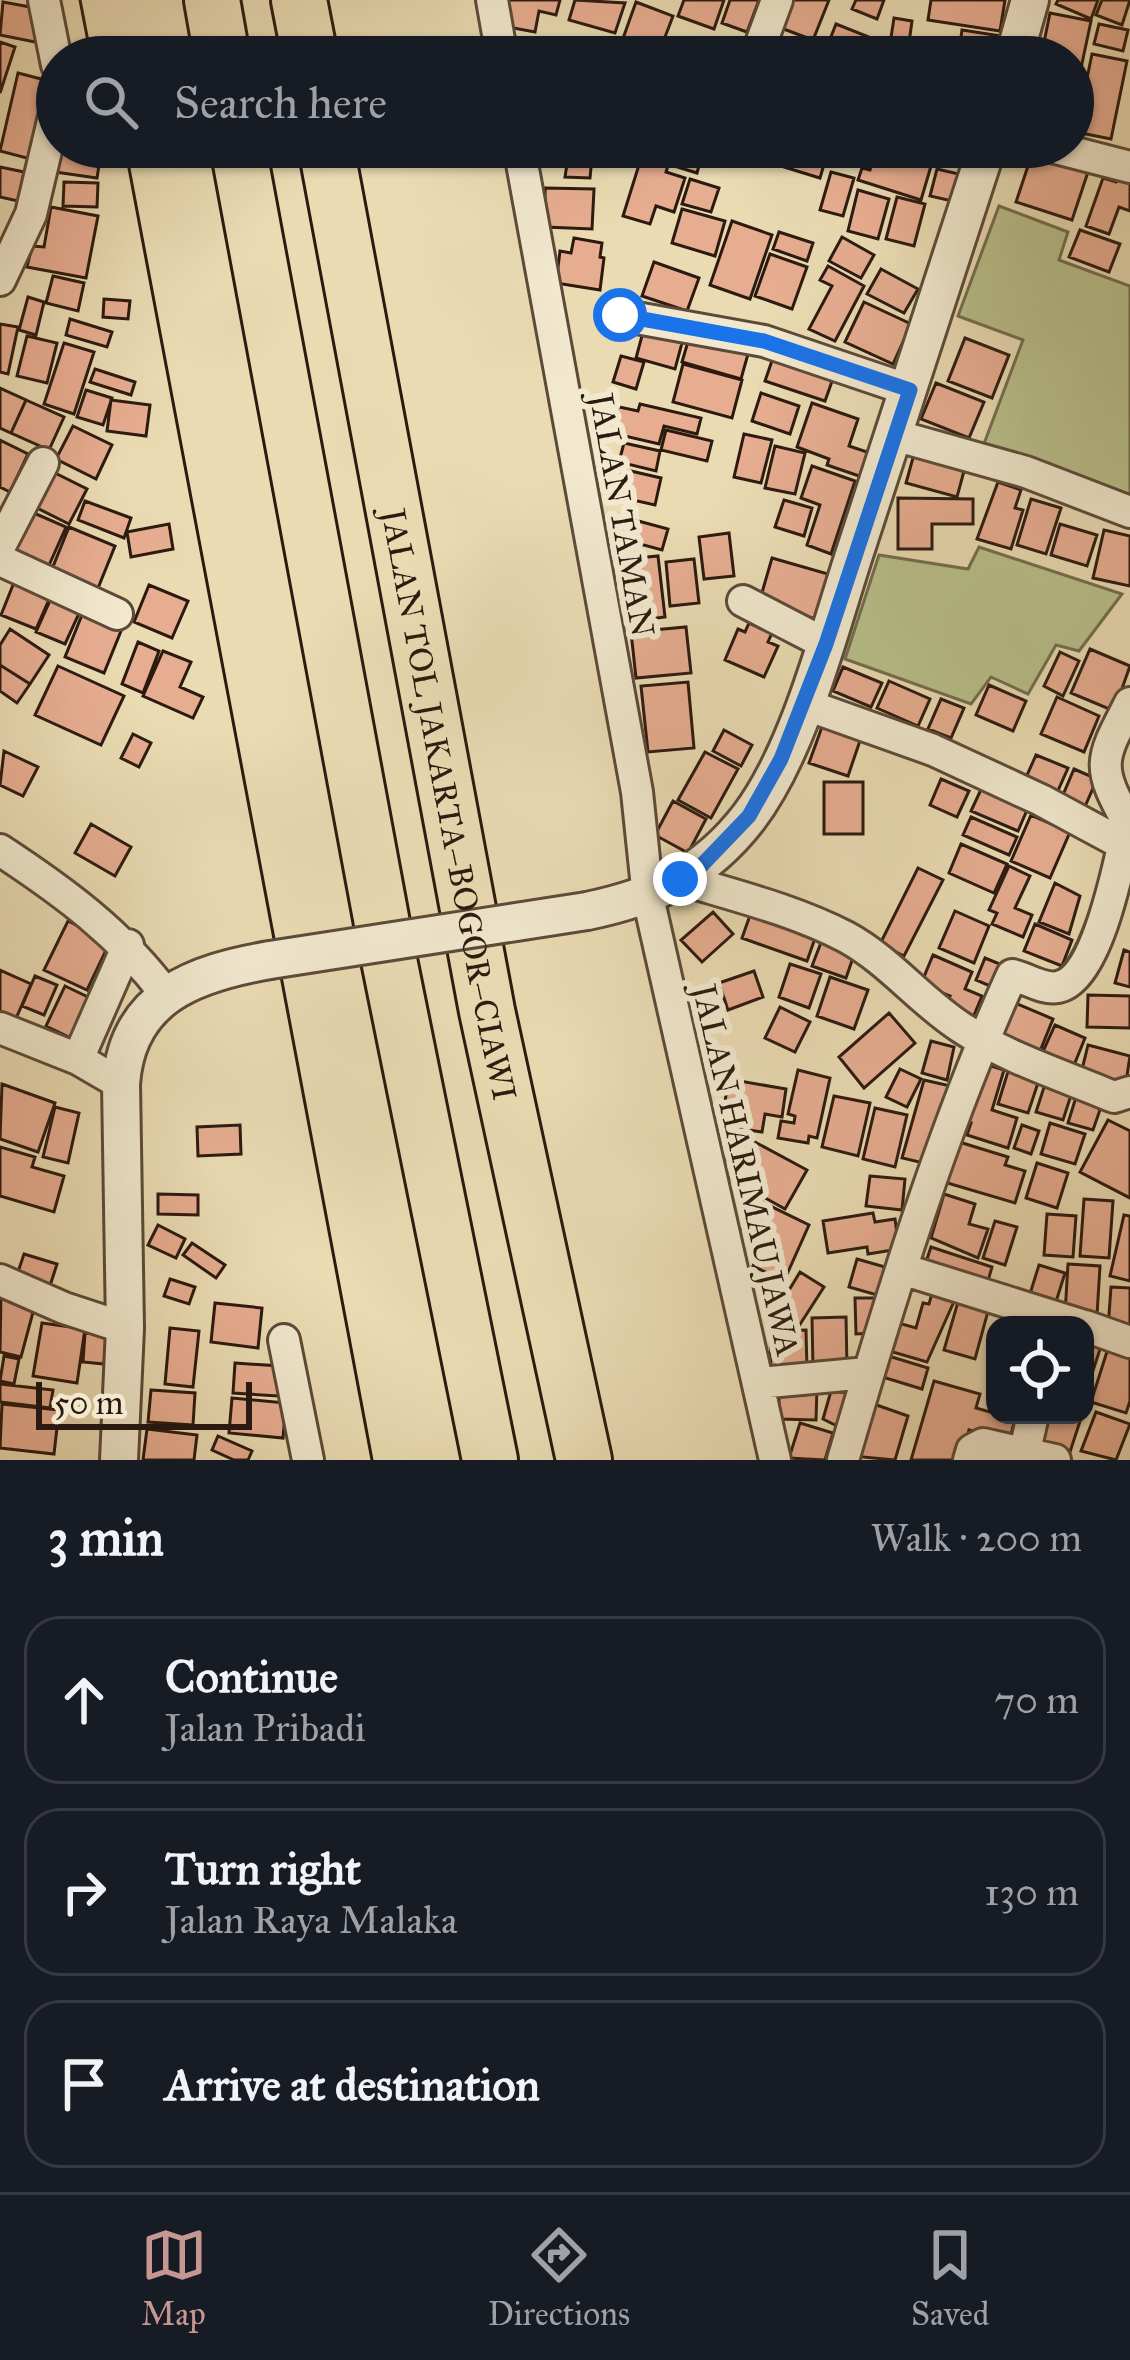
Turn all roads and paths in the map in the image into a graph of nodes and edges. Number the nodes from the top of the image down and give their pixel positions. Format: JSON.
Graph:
{"nodes":[{"id":1,"x":44,"y":0,"type":"edge"},
{"id":2,"x":212,"y":0,"type":"edge"},
{"id":3,"x":299,"y":0,"type":"edge"},
{"id":4,"x":321,"y":0,"type":"edge"},
{"id":5,"x":492,"y":0,"type":"edge"},
{"id":6,"x":777,"y":0,"type":"edge"},
{"id":7,"x":1030,"y":0,"type":"edge"},
{"id":8,"x":51,"y":36,"type":"edge"},
{"id":9,"x":218,"y":36,"type":"edge"},
{"id":10,"x":307,"y":36,"type":"edge"},
{"id":11,"x":315,"y":36,"type":"edge"},
{"id":12,"x":498,"y":36,"type":"edge"},
{"id":13,"x":764,"y":36,"type":"edge"},
{"id":14,"x":1020,"y":36,"type":"edge"},
{"id":15,"x":1094,"y":157,"type":"edge"},
{"id":16,"x":1130,"y":166,"type":"edge"},
{"id":17,"x":42,"y":168,"type":"edge"},
{"id":18,"x":242,"y":168,"type":"edge"},
{"id":19,"x":330,"y":168,"type":"edge"},
{"id":20,"x":523,"y":168,"type":"edge"},
{"id":21,"x":980,"y":168,"type":"edge"},
{"id":22,"x":0,"y":280,"type":"edge"},
{"id":23,"x":620,"y":315,"type":"dead end"},
{"id":24,"x":910,"y":390,"type":"junction"},
{"id":25,"x":894,"y":435,"type":"junction"},
{"id":26,"x":43,"y":463,"type":"dead end"},
{"id":27,"x":1130,"y":512,"type":"edge"},
{"id":28,"x":0,"y":546,"type":"edge"},
{"id":29,"x":0,"y":560,"type":"edge"},
{"id":30,"x":743,"y":601,"type":"dead end"},
{"id":31,"x":117,"y":614,"type":"dead end"},
{"id":32,"x":826,"y":644,"type":"junction"},
{"id":33,"x":1130,"y":703,"type":"edge"},
{"id":34,"x":804,"y":704,"type":"junction"},
{"id":35,"x":1127,"y":847,"type":"edge"},
{"id":36,"x":0,"y":850,"type":"edge"},
{"id":37,"x":664,"y":888,"type":"junction"},
{"id":38,"x":128,"y":945,"type":"junction"},
{"id":39,"x":167,"y":996,"type":"junction"},
{"id":40,"x":0,"y":1028,"type":"edge"},
{"id":41,"x":982,"y":1041,"type":"junction"},
{"id":42,"x":78,"y":1059,"type":"junction"},
{"id":43,"x":121,"y":1084,"type":"junction"},
{"id":44,"x":1130,"y":1092,"type":"edge"},
{"id":45,"x":902,"y":1269,"type":"junction"},
{"id":46,"x":0,"y":1280,"type":"edge"},
{"id":47,"x":1047,"y":1316,"type":"edge"},
{"id":48,"x":125,"y":1328,"type":"junction"},
{"id":49,"x":1094,"y":1331,"type":"edge"},
{"id":50,"x":284,"y":1340,"type":"dead end"},
{"id":51,"x":1130,"y":1342,"type":"edge"},
{"id":52,"x":867,"y":1373,"type":"junction"},
{"id":53,"x":759,"y":1383,"type":"junction"},
{"id":54,"x":1035,"y":1424,"type":"edge"},
{"id":55,"x":1040,"y":1455,"type":"edge"},
{"id":56,"x":118,"y":1460,"type":"edge"},
{"id":57,"x":308,"y":1460,"type":"edge"},
{"id":58,"x":490,"y":1460,"type":"edge"},
{"id":59,"x":584,"y":1460,"type":"edge"},
{"id":60,"x":775,"y":1460,"type":"edge"},
{"id":61,"x":845,"y":1460,"type":"edge"},
{"id":62,"x":969,"y":1460,"type":"edge"}],
"edges":[{"from":1,"to":8,"type":"street"},
{"from":2,"to":9,"type":"highway"},
{"from":3,"to":10,"type":"highway"},
{"from":4,"to":11,"type":"highway"},
{"from":5,"to":12,"type":"street"},
{"from":6,"to":13,"type":"street"},
{"from":7,"to":14,"type":"street"},
{"from":15,"to":16,"type":"street"},
{"from":17,"to":22,"type":"street"},
{"from":18,"to":58,"type":"highway"},
{"from":19,"to":59,"type":"highway","name":"JALAN TOL JAKARTA–BOGOR–CIAWI"},
{"from":20,"to":37,"type":"street","name":"JALAN TAMAN"},
{"from":21,"to":24,"type":"street"},
{"from":23,"to":24,"type":"street"},
{"from":24,"to":25,"type":"street"},
{"from":25,"to":27,"type":"street"},
{"from":25,"to":32,"type":"street"},
{"from":26,"to":28,"type":"street"},
{"from":29,"to":31,"type":"street"},
{"from":30,"to":32,"type":"street"},
{"from":32,"to":34,"type":"street"},
{"from":33,"to":35,"type":"street"},
{"from":34,"to":35,"type":"street"},
{"from":34,"to":37,"type":"street"},
{"from":35,"to":41,"type":"street"},
{"from":36,"to":38,"type":"street"},
{"from":37,"to":39,"type":"street","bridge":true},
{"from":37,"to":41,"type":"street"},
{"from":37,"to":53,"type":"street","name":"JALAN HARIMAU JAWA"},
{"from":38,"to":39,"type":"street"},
{"from":38,"to":42,"type":"street"},
{"from":39,"to":43,"type":"street"},
{"from":40,"to":42,"type":"street"},
{"from":41,"to":44,"type":"street"},
{"from":41,"to":45,"type":"street"},
{"from":42,"to":43,"type":"street"},
{"from":43,"to":48,"type":"street"},
{"from":45,"to":47,"type":"street"},
{"from":45,"to":52,"type":"street"},
{"from":46,"to":48,"type":"street"},
{"from":48,"to":56,"type":"street"},
{"from":49,"to":51,"type":"street"},
{"from":50,"to":57,"type":"street"},
{"from":52,"to":53,"type":"street"},
{"from":52,"to":61,"type":"street"},
{"from":53,"to":60,"type":"street","name":"JALAN HARIMAU JAWA"},
{"from":54,"to":55,"type":"street"},
{"from":55,"to":62,"type":"street"}]}
